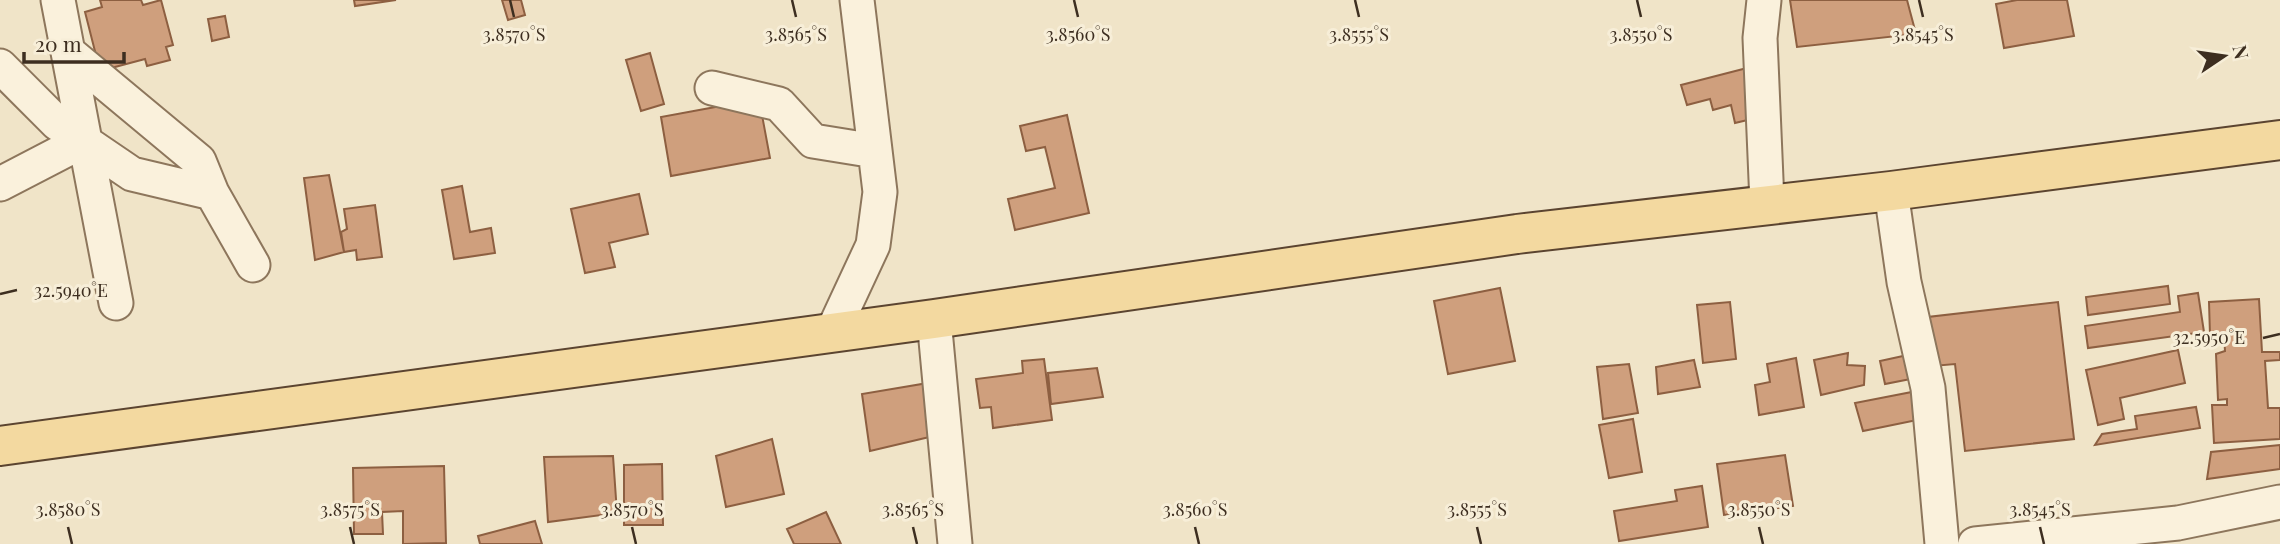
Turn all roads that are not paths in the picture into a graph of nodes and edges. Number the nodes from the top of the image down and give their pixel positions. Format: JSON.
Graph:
{"nodes":[{"id":1,"x":58,"y":0,"type":"edge"},
{"id":2,"x":856,"y":0,"type":"edge"},
{"id":3,"x":1764,"y":0,"type":"edge"},
{"id":4,"x":68,"y":52,"type":"junction"},
{"id":5,"x":0,"y":66,"type":"edge"},
{"id":6,"x":712,"y":88,"type":"dead end"},
{"id":7,"x":2280,"y":140,"type":"edge"},
{"id":8,"x":83,"y":141,"type":"junction"},
{"id":9,"x":875,"y":151,"type":"junction"},
{"id":10,"x":0,"y":184,"type":"edge"},
{"id":11,"x":1891,"y":191,"type":"junction"},
{"id":12,"x":212,"y":193,"type":"junction"},
{"id":13,"x":1767,"y":203,"type":"junction"},
{"id":14,"x":253,"y":265,"type":"dead end"},
{"id":15,"x":116,"y":303,"type":"dead end"},
{"id":16,"x":934,"y":319,"type":"junction"},
{"id":17,"x":832,"y":333,"type":"junction"},
{"id":18,"x":0,"y":446,"type":"edge"},
{"id":19,"x":2280,"y":502,"type":"edge"},
{"id":20,"x":955,"y":544,"type":"edge"},
{"id":21,"x":1942,"y":544,"type":"edge"},
{"id":22,"x":1975,"y":544,"type":"edge"}],
"edges":[{"from":1,"to":4,"type":"street"},
{"from":2,"to":9,"type":"street"},
{"from":3,"to":13,"type":"street"},
{"from":4,"to":8,"type":"street"},
{"from":4,"to":12,"type":"street"},
{"from":5,"to":8,"type":"street"},
{"from":6,"to":9,"type":"street"},
{"from":7,"to":11,"type":"main road"},
{"from":8,"to":10,"type":"street"},
{"from":8,"to":12,"type":"street"},
{"from":8,"to":15,"type":"street"},
{"from":9,"to":17,"type":"street"},
{"from":11,"to":13,"type":"main road"},
{"from":11,"to":21,"type":"street"},
{"from":12,"to":14,"type":"street"},
{"from":13,"to":16,"type":"main road"},
{"from":16,"to":17,"type":"main road"},
{"from":16,"to":20,"type":"street"},
{"from":17,"to":18,"type":"main road"},
{"from":19,"to":22,"type":"street"}]}
